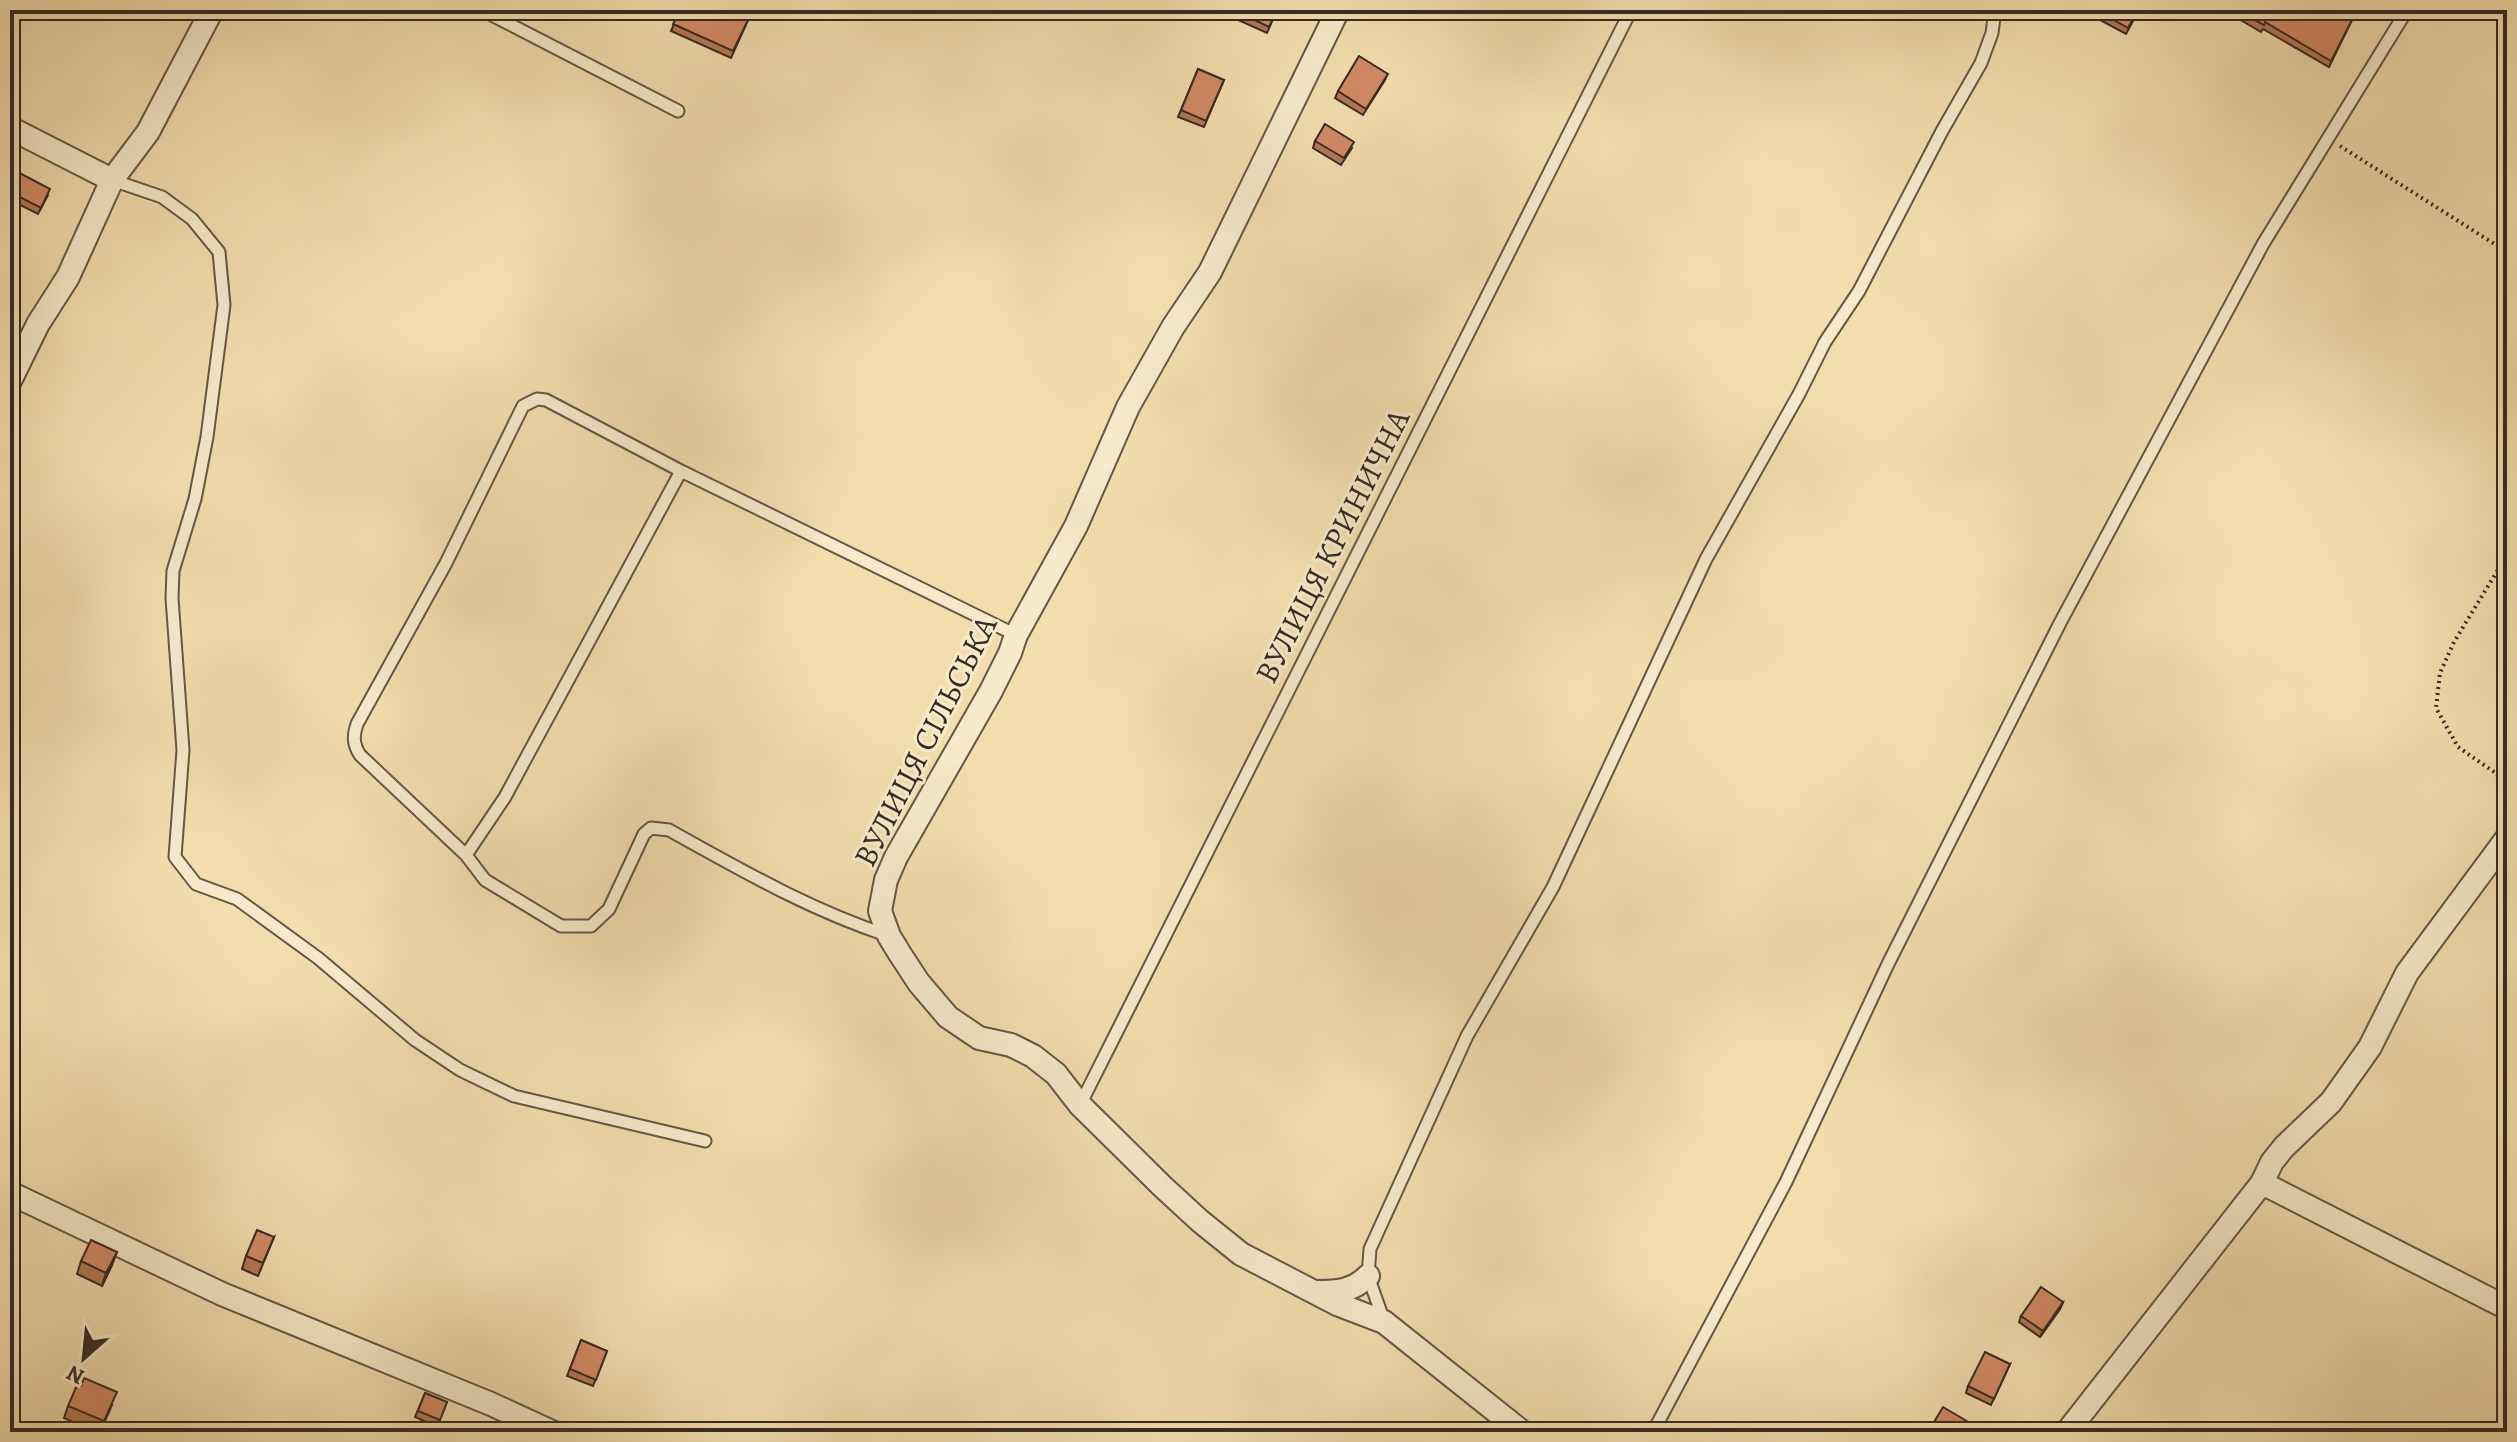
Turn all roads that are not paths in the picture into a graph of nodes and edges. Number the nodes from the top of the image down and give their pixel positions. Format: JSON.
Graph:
{"nodes":[{"id":1,"x":212,"y":10,"type":"edge"},
{"id":2,"x":482,"y":10,"type":"edge"},
{"id":3,"x":1338,"y":10,"type":"edge"},
{"id":4,"x":1631,"y":10,"type":"edge"},
{"id":5,"x":1995,"y":10,"type":"edge"},
{"id":6,"x":2407,"y":10,"type":"edge"},
{"id":7,"x":678,"y":111,"type":"dead end"},
{"id":8,"x":10,"y":128,"type":"edge"},
{"id":9,"x":112,"y":180,"type":"junction"},
{"id":10,"x":10,"y":381,"type":"edge"},
{"id":11,"x":681,"y":471,"type":"junction"},
{"id":12,"x":1016,"y":635,"type":"junction"},
{"id":13,"x":2507,"y":838,"type":"edge"},
{"id":14,"x":466,"y":855,"type":"junction"},
{"id":15,"x":889,"y":936,"type":"junction"},
{"id":16,"x":1080,"y":1105,"type":"junction"},
{"id":17,"x":705,"y":1141,"type":"dead end"},
{"id":18,"x":2262,"y":1183,"type":"junction"},
{"id":19,"x":10,"y":1193,"type":"edge"},
{"id":20,"x":1368,"y":1276,"type":"junction"},
{"id":21,"x":1315,"y":1292,"type":"junction"},
{"id":22,"x":2507,"y":1308,"type":"edge"},
{"id":23,"x":1384,"y":1322,"type":"junction"},
{"id":24,"x":552,"y":1432,"type":"edge"},
{"id":25,"x":1522,"y":1432,"type":"edge"},
{"id":26,"x":1653,"y":1432,"type":"edge"},
{"id":27,"x":2067,"y":1432,"type":"edge"}],
"edges":[{"from":1,"to":9,"type":"street"},
{"from":2,"to":7,"type":"lane"},
{"from":3,"to":12,"type":"street","name":"ВУЛИЦЯ СІЛЬСЬКА"},
{"from":4,"to":16,"type":"lane","name":"ВУЛИЦЯ КРИНИЧНА"},
{"from":5,"to":20,"type":"lane"},
{"from":6,"to":26,"type":"lane"},
{"from":8,"to":9,"type":"street"},
{"from":9,"to":10,"type":"street"},
{"from":9,"to":17,"type":"lane"},
{"from":11,"to":12,"type":"lane"},
{"from":11,"to":14,"type":"lane"},
{"from":11,"to":14,"type":"lane"},
{"from":12,"to":15,"type":"street","name":"ВУЛИЦЯ СІЛЬСЬКА"},
{"from":13,"to":18,"type":"street"},
{"from":14,"to":15,"type":"lane"},
{"from":15,"to":16,"type":"street","name":"ВУЛИЦЯ СІЛЬСЬКА"},
{"from":16,"to":21,"type":"street","name":"ВУЛИЦЯ СІЛЬСЬКА"},
{"from":18,"to":22,"type":"street"},
{"from":18,"to":27,"type":"street"},
{"from":19,"to":24,"type":"street"},
{"from":20,"to":21,"type":"street"},
{"from":20,"to":23,"type":"lane"},
{"from":21,"to":23,"type":"street","name":"ВУЛИЦЯ СІЛЬСЬКА"},
{"from":23,"to":25,"type":"street","name":"ВУЛИЦЯ СІЛЬСЬКА"}]}
